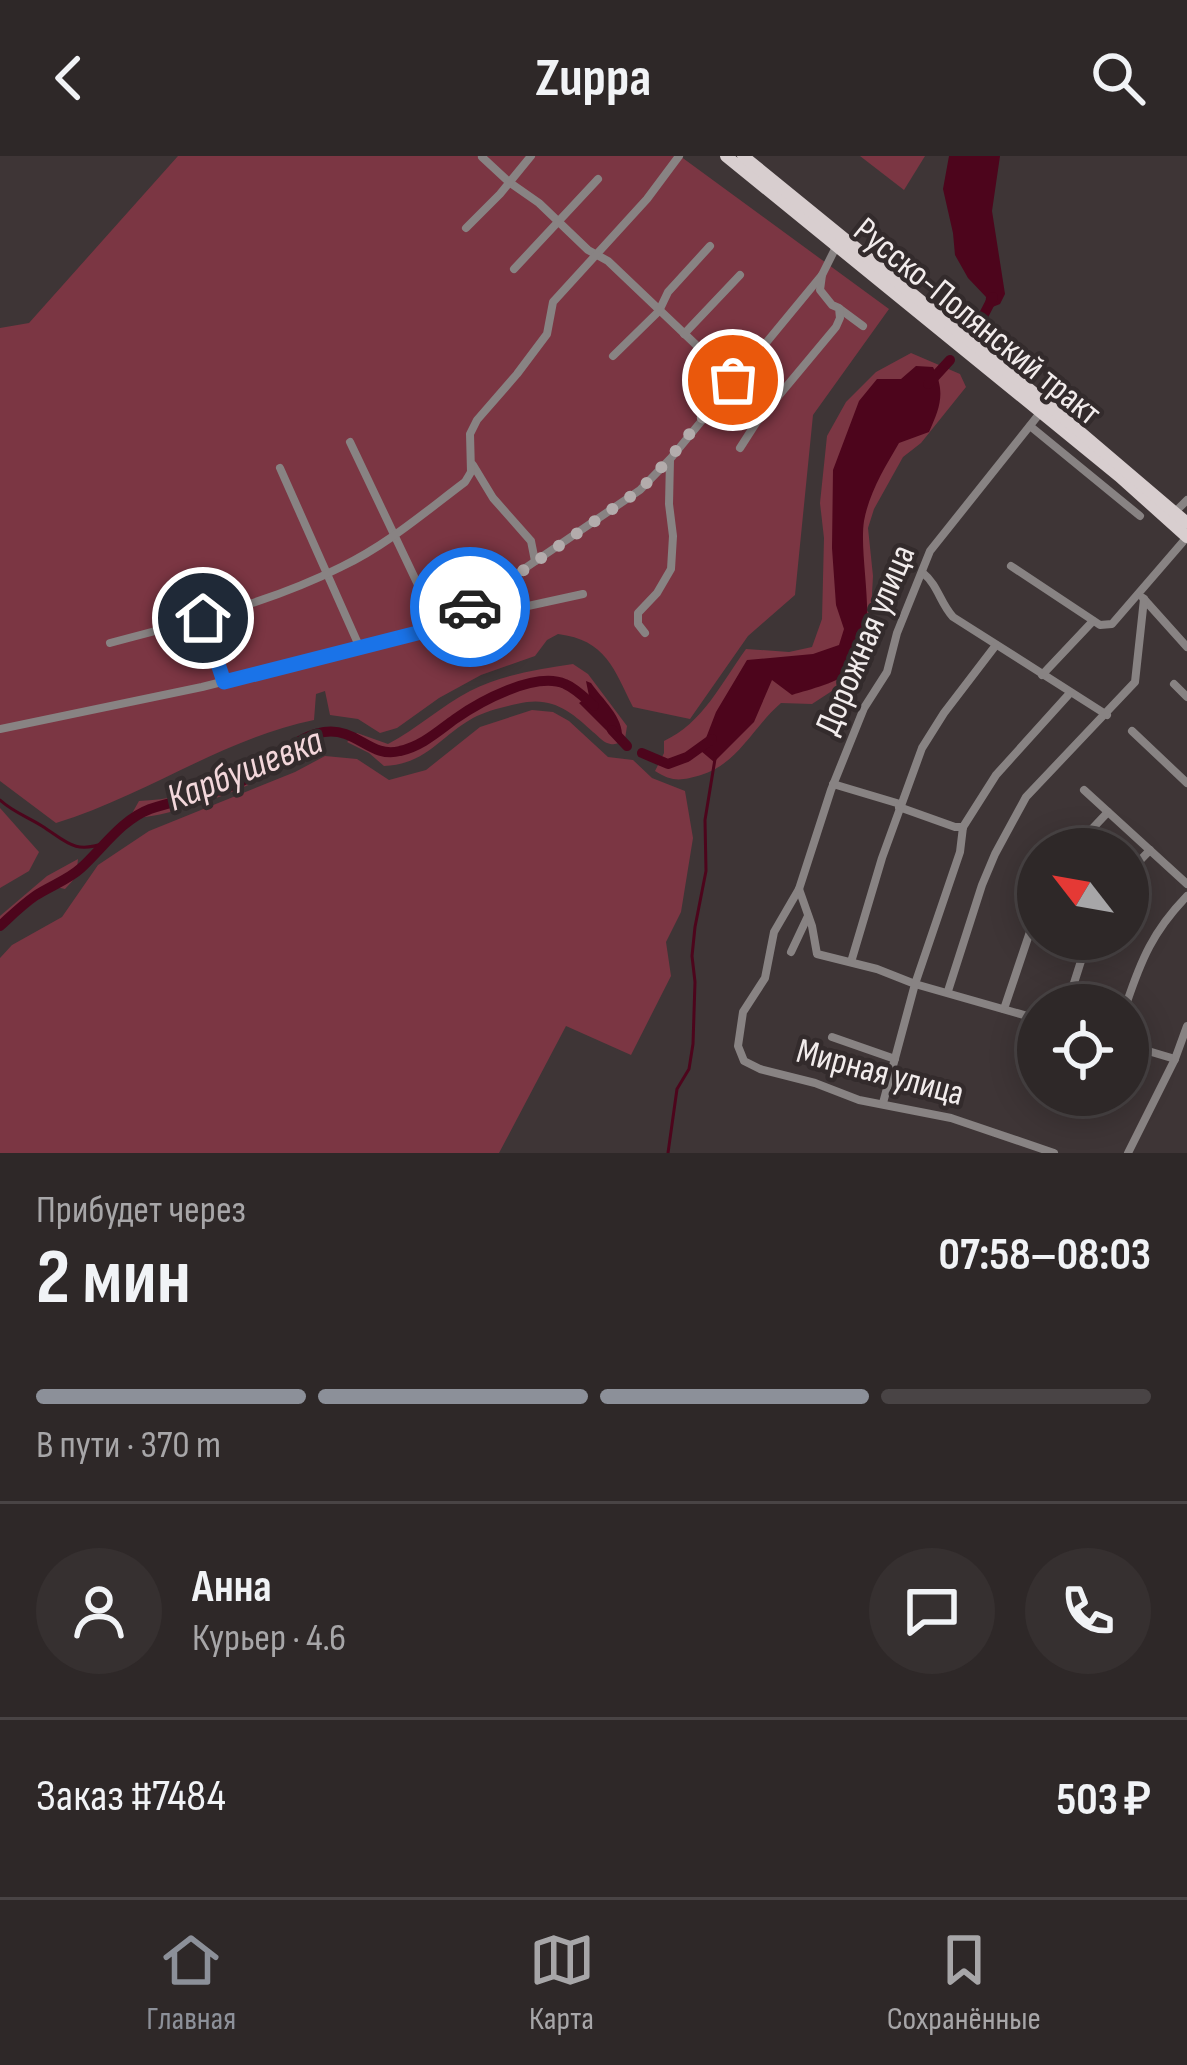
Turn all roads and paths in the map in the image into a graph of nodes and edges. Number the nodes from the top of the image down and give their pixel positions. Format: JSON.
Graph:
{"nodes":[{"id":1,"x":531,"y":156,"type":"edge"},
{"id":2,"x":680,"y":156,"type":"edge"},
{"id":3,"x":726,"y":156,"type":"edge"},
{"id":4,"x":742,"y":156,"type":"edge"},
{"id":5,"x":482,"y":157,"type":"edge"},
{"id":6,"x":598,"y":179,"type":"dead end"},
{"id":7,"x":509,"y":182,"type":"junction"},
{"id":8,"x":557,"y":221,"type":"junction"},
{"id":9,"x":466,"y":228,"type":"dead end"},
{"id":10,"x":710,"y":246,"type":"dead end"},
{"id":11,"x":837,"y":246,"type":"junction"},
{"id":12,"x":596,"y":255,"type":"junction"},
{"id":13,"x":514,"y":269,"type":"dead end"},
{"id":14,"x":740,"y":275,"type":"dead end"},
{"id":15,"x":822,"y":275,"type":"junction"},
{"id":16,"x":838,"y":308,"type":"junction"},
{"id":17,"x":659,"y":311,"type":"junction"},
{"id":18,"x":862,"y":326,"type":"dead end"},
{"id":19,"x":684,"y":334,"type":"junction"},
{"id":20,"x":613,"y":356,"type":"dead end"},
{"id":21,"x":733,"y":380,"type":"junction"},
{"id":22,"x":1041,"y":412,"type":"junction"},
{"id":23,"x":1030,"y":426,"type":"junction"},
{"id":24,"x":350,"y":442,"type":"dead end"},
{"id":25,"x":740,"y":448,"type":"dead end"},
{"id":26,"x":670,"y":458,"type":"junction"},
{"id":27,"x":472,"y":464,"type":"junction"},
{"id":28,"x":280,"y":468,"type":"dead end"},
{"id":29,"x":1187,"y":500,"type":"edge"},
{"id":30,"x":1175,"y":512,"type":"junction"},
{"id":31,"x":1140,"y":516,"type":"dead end"},
{"id":32,"x":1187,"y":523,"type":"edge"},
{"id":33,"x":396,"y":535,"type":"junction"},
{"id":34,"x":1187,"y":537,"type":"edge"},
{"id":35,"x":535,"y":561,"type":"junction"},
{"id":36,"x":1011,"y":566,"type":"dead end"},
{"id":37,"x":922,"y":572,"type":"junction"},
{"id":38,"x":328,"y":573,"type":"junction"},
{"id":39,"x":583,"y":594,"type":"dead end"},
{"id":40,"x":1141,"y":596,"type":"junction"},
{"id":41,"x":202,"y":613,"type":"junction"},
{"id":42,"x":1093,"y":621,"type":"junction"},
{"id":43,"x":437,"y":628,"type":"junction"},
{"id":44,"x":645,"y":633,"type":"dead end"},
{"id":45,"x":110,"y":644,"type":"dead end"},
{"id":46,"x":996,"y":645,"type":"junction"},
{"id":47,"x":360,"y":647,"type":"junction"},
{"id":48,"x":1187,"y":647,"type":"edge"},
{"id":49,"x":1042,"y":675,"type":"junction"},
{"id":50,"x":224,"y":682,"type":"junction"},
{"id":51,"x":1174,"y":684,"type":"dead end"},
{"id":52,"x":1070,"y":693,"type":"junction"},
{"id":53,"x":1187,"y":697,"type":"edge"},
{"id":54,"x":1107,"y":715,"type":"junction"},
{"id":55,"x":0,"y":729,"type":"edge"},
{"id":56,"x":1132,"y":731,"type":"dead end"},
{"id":57,"x":1187,"y":783,"type":"edge"},
{"id":58,"x":833,"y":784,"type":"junction"},
{"id":59,"x":1084,"y":790,"type":"dead end"},
{"id":60,"x":899,"y":806,"type":"junction"},
{"id":61,"x":1108,"y":812,"type":"junction"},
{"id":62,"x":963,"y":827,"type":"junction"},
{"id":63,"x":1092,"y":828,"type":"edge"},
{"id":64,"x":1150,"y":850,"type":"joint"},
{"id":65,"x":1187,"y":884,"type":"edge"},
{"id":66,"x":799,"y":889,"type":"junction"},
{"id":67,"x":1187,"y":896,"type":"edge"},
{"id":68,"x":808,"y":916,"type":"junction"},
{"id":69,"x":790,"y":952,"type":"dead end"},
{"id":70,"x":1020,"y":960,"type":"edge"},
{"id":71,"x":851,"y":962,"type":"junction"},
{"id":72,"x":915,"y":984,"type":"junction"},
{"id":73,"x":1134,"y":984,"type":"edge"},
{"id":74,"x":948,"y":992,"type":"junction"},
{"id":75,"x":1003,"y":1009,"type":"junction"},
{"id":76,"x":1017,"y":1013,"type":"edge"},
{"id":77,"x":1187,"y":1026,"type":"edge"},
{"id":78,"x":832,"y":1037,"type":"dead end"},
{"id":79,"x":1149,"y":1051,"type":"edge"},
{"id":80,"x":895,"y":1059,"type":"junction"},
{"id":81,"x":1175,"y":1059,"type":"junction"},
{"id":82,"x":760,"y":1069,"type":"joint"},
{"id":83,"x":883,"y":1103,"type":"junction"},
{"id":84,"x":1054,"y":1153,"type":"edge"},
{"id":85,"x":1128,"y":1153,"type":"edge"}],
"edges":[{"from":1,"to":7,"type":"street"},
{"from":2,"to":12,"type":"street"},
{"from":3,"to":11,"type":"main road","name":"Русско-Полянский тракт"},
{"from":4,"to":30,"type":"main road","name":"Русско-Полянский тракт"},
{"from":5,"to":7,"type":"street"},
{"from":6,"to":8,"type":"street"},
{"from":7,"to":8,"type":"street"},
{"from":7,"to":9,"type":"street"},
{"from":8,"to":12,"type":"street"},
{"from":8,"to":13,"type":"street"},
{"from":10,"to":17,"type":"street"},
{"from":11,"to":15,"type":"street"},
{"from":11,"to":22,"type":"main road","name":"Русско-Полянский тракт"},
{"from":12,"to":17,"type":"street"},
{"from":12,"to":27,"type":"street"},
{"from":14,"to":19,"type":"street"},
{"from":15,"to":16,"type":"street"},
{"from":15,"to":21,"type":"street"},
{"from":16,"to":18,"type":"street"},
{"from":16,"to":25,"type":"street"},
{"from":17,"to":19,"type":"street"},
{"from":17,"to":20,"type":"street"},
{"from":19,"to":21,"type":"street"},
{"from":21,"to":26,"type":"street"},
{"from":22,"to":23,"type":"street","name":"Дорожная улица"},
{"from":22,"to":34,"type":"main road","name":"Русско-Полянский тракт"},
{"from":23,"to":31,"type":"street"},
{"from":23,"to":37,"type":"street","name":"Дорожная улица"},
{"from":24,"to":33,"type":"street"},
{"from":26,"to":35,"type":"street"},
{"from":26,"to":44,"type":"street"},
{"from":27,"to":33,"type":"street"},
{"from":27,"to":35,"type":"street"},
{"from":28,"to":38,"type":"street"},
{"from":29,"to":30,"type":"street"},
{"from":30,"to":32,"type":"main road","name":"Русско-Полянский тракт"},
{"from":33,"to":38,"type":"street"},
{"from":33,"to":43,"type":"street"},
{"from":34,"to":40,"type":"street"},
{"from":35,"to":43,"type":"street"},
{"from":36,"to":42,"type":"street"},
{"from":37,"to":46,"type":"street"},
{"from":37,"to":58,"type":"street","name":"Дорожная улица"},
{"from":38,"to":41,"type":"street"},
{"from":38,"to":47,"type":"street"},
{"from":39,"to":43,"type":"street"},
{"from":40,"to":42,"type":"street"},
{"from":40,"to":48,"type":"street"},
{"from":40,"to":54,"type":"street"},
{"from":41,"to":45,"type":"street"},
{"from":41,"to":50,"type":"street"},
{"from":42,"to":49,"type":"street"},
{"from":43,"to":47,"type":"street"},
{"from":46,"to":49,"type":"street"},
{"from":46,"to":60,"type":"street"},
{"from":47,"to":50,"type":"street"},
{"from":49,"to":52,"type":"street"},
{"from":50,"to":55,"type":"street"},
{"from":51,"to":53,"type":"street"},
{"from":52,"to":54,"type":"street"},
{"from":52,"to":62,"type":"street"},
{"from":54,"to":74,"type":"street"},
{"from":56,"to":57,"type":"street"},
{"from":58,"to":60,"type":"street"},
{"from":58,"to":66,"type":"street","name":"Дорожная улица"},
{"from":59,"to":61,"type":"street"},
{"from":60,"to":62,"type":"street"},
{"from":60,"to":71,"type":"street"},
{"from":61,"to":63,"type":"street"},
{"from":61,"to":64,"type":"street"},
{"from":62,"to":72,"type":"street"},
{"from":64,"to":65,"type":"street"},
{"from":66,"to":68,"type":"street"},
{"from":66,"to":82,"type":"street","name":"Дорожная улица"},
{"from":67,"to":73,"type":"street"},
{"from":68,"to":69,"type":"street"},
{"from":68,"to":71,"type":"street"},
{"from":70,"to":75,"type":"street"},
{"from":71,"to":72,"type":"street"},
{"from":72,"to":74,"type":"street"},
{"from":72,"to":80,"type":"street"},
{"from":74,"to":75,"type":"street"},
{"from":75,"to":76,"type":"street"},
{"from":77,"to":81,"type":"street"},
{"from":78,"to":80,"type":"street"},
{"from":79,"to":81,"type":"street"},
{"from":80,"to":83,"type":"street"},
{"from":81,"to":85,"type":"street"},
{"from":82,"to":83,"type":"street","name":"Мирная улица"},
{"from":83,"to":84,"type":"street","name":"Мирная улица"}]}
